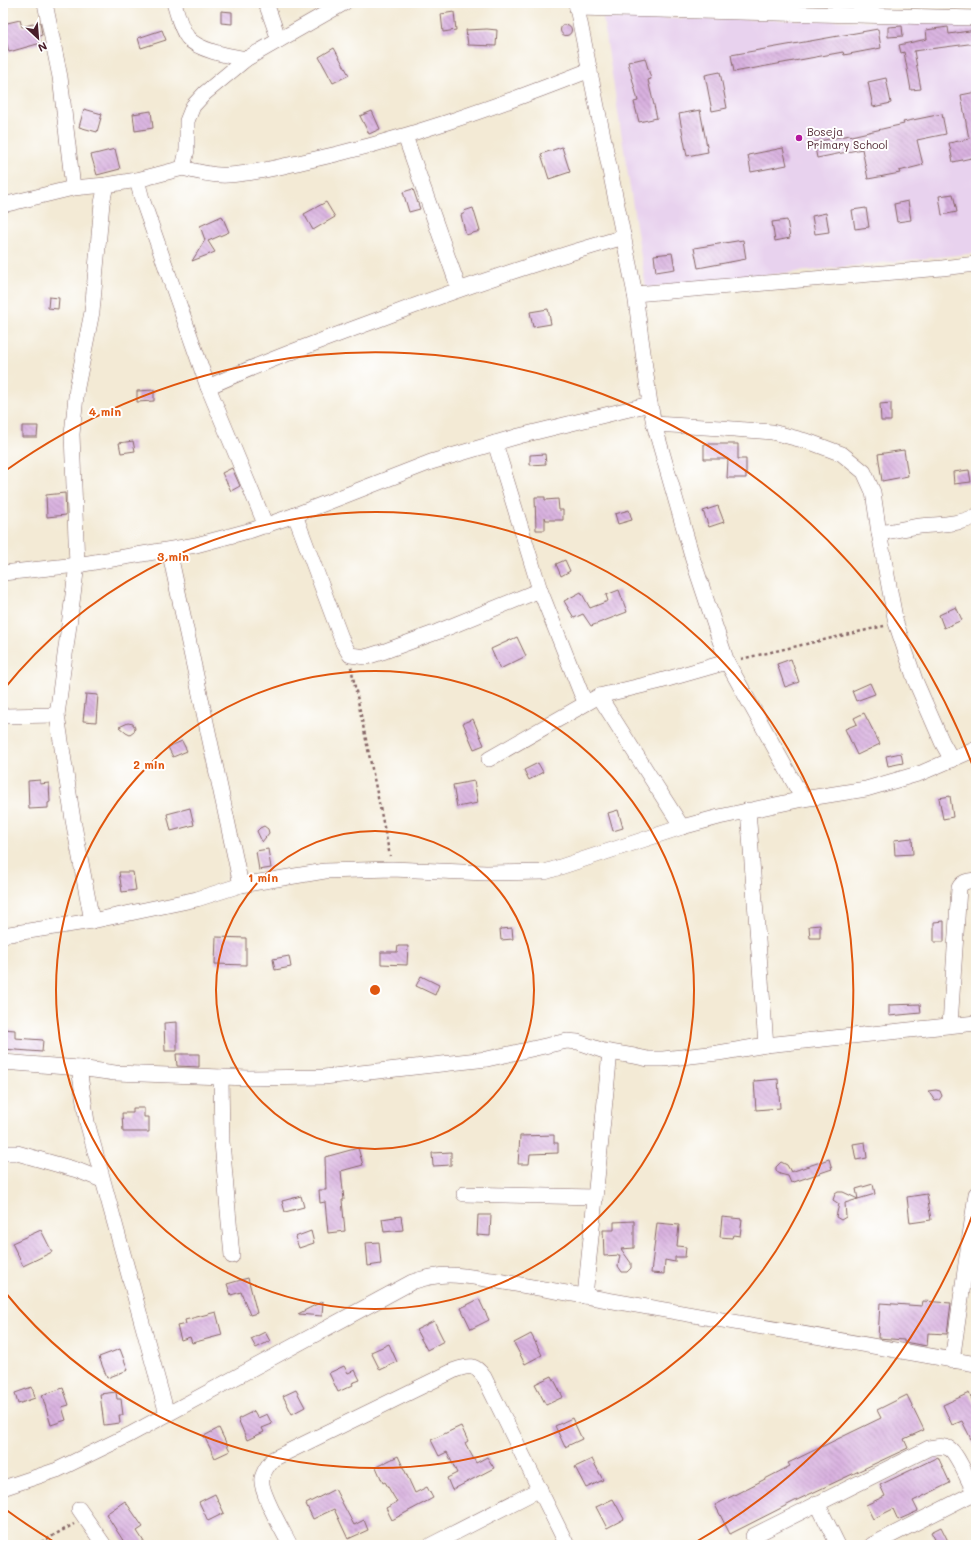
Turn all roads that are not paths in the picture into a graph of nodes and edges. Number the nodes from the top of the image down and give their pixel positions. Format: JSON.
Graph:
{"nodes":[{"id":1,"x":45,"y":3,"type":"edge"},
{"id":2,"x":174,"y":3,"type":"edge"},
{"id":3,"x":266,"y":3,"type":"edge"},
{"id":4,"x":344,"y":3,"type":"edge"},
{"id":5,"x":577,"y":6,"type":"edge"},
{"id":6,"x":884,"y":10,"type":"edge"},
{"id":7,"x":976,"y":18,"type":"edge"},
{"id":8,"x":279,"y":40,"type":"junction"},
{"id":9,"x":246,"y":59,"type":"junction"},
{"id":10,"x":590,"y":70,"type":"junction"},
{"id":11,"x":405,"y":136,"type":"junction"},
{"id":12,"x":183,"y":168,"type":"junction"},
{"id":13,"x":137,"y":180,"type":"junction"},
{"id":14,"x":106,"y":185,"type":"junction"},
{"id":15,"x":73,"y":188,"type":"junction"},
{"id":16,"x":3,"y":205,"type":"edge"},
{"id":17,"x":624,"y":237,"type":"junction"},
{"id":18,"x":976,"y":264,"type":"edge"},
{"id":19,"x":459,"y":289,"type":"junction"},
{"id":20,"x":635,"y":294,"type":"junction"},
{"id":21,"x":208,"y":387,"type":"junction"},
{"id":22,"x":650,"y":404,"type":"junction"},
{"id":23,"x":654,"y":424,"type":"junction"},
{"id":24,"x":495,"y":443,"type":"junction"},
{"id":25,"x":295,"y":516,"type":"junction"},
{"id":26,"x":976,"y":516,"type":"edge"},
{"id":27,"x":266,"y":526,"type":"junction"},
{"id":28,"x":879,"y":533,"type":"junction"},
{"id":29,"x":169,"y":550,"type":"junction"},
{"id":30,"x":77,"y":565,"type":"junction"},
{"id":31,"x":3,"y":573,"type":"edge"},
{"id":32,"x":540,"y":590,"type":"junction"},
{"id":33,"x":727,"y":662,"type":"junction"},
{"id":34,"x":592,"y":699,"type":"junction"},
{"id":35,"x":3,"y":716,"type":"edge"},
{"id":36,"x":57,"y":716,"type":"junction"},
{"id":37,"x":976,"y":749,"type":"edge"},
{"id":38,"x":489,"y":759,"type":"dead end"},
{"id":39,"x":952,"y":760,"type":"junction"},
{"id":40,"x":803,"y":799,"type":"junction"},
{"id":41,"x":748,"y":810,"type":"junction"},
{"id":42,"x":682,"y":827,"type":"junction"},
{"id":43,"x":976,"y":880,"type":"edge"},
{"id":44,"x":241,"y":885,"type":"junction"},
{"id":45,"x":92,"y":921,"type":"junction"},
{"id":46,"x":3,"y":935,"type":"edge"},
{"id":47,"x":976,"y":1023,"type":"edge"},
{"id":48,"x":950,"y":1025,"type":"junction"},
{"id":49,"x":766,"y":1045,"type":"junction"},
{"id":50,"x":610,"y":1052,"type":"junction"},
{"id":51,"x":3,"y":1062,"type":"edge"},
{"id":52,"x":79,"y":1068,"type":"junction"},
{"id":53,"x":221,"y":1077,"type":"junction"},
{"id":54,"x":3,"y":1153,"type":"edge"},
{"id":55,"x":102,"y":1180,"type":"junction"},
{"id":56,"x":464,"y":1194,"type":"dead end"},
{"id":57,"x":976,"y":1194,"type":"edge"},
{"id":58,"x":595,"y":1197,"type":"junction"},
{"id":59,"x":232,"y":1256,"type":"dead end"},
{"id":60,"x":585,"y":1296,"type":"junction"},
{"id":61,"x":952,"y":1361,"type":"junction"},
{"id":62,"x":976,"y":1364,"type":"edge"},
{"id":63,"x":167,"y":1414,"type":"junction"},
{"id":64,"x":3,"y":1488,"type":"edge"},
{"id":65,"x":540,"y":1489,"type":"junction"},
{"id":66,"x":975,"y":1495,"type":"edge"},
{"id":67,"x":817,"y":1504,"type":"junction"},
{"id":68,"x":82,"y":1513,"type":"road end"},
{"id":69,"x":753,"y":1536,"type":"dead end"},
{"id":70,"x":104,"y":1545,"type":"edge"},
{"id":71,"x":290,"y":1545,"type":"edge"},
{"id":72,"x":431,"y":1545,"type":"edge"},
{"id":73,"x":567,"y":1545,"type":"edge"},
{"id":74,"x":838,"y":1545,"type":"edge"},
{"id":75,"x":872,"y":1545,"type":"edge"}],
"edges":[{"from":1,"to":15,"type":"street"},
{"from":2,"to":9,"type":"street"},
{"from":3,"to":8,"type":"street"},
{"from":4,"to":8,"type":"street"},
{"from":5,"to":6,"type":"street"},
{"from":5,"to":10,"type":"street"},
{"from":6,"to":7,"type":"street"},
{"from":8,"to":9,"type":"street"},
{"from":9,"to":12,"type":"street"},
{"from":10,"to":11,"type":"street"},
{"from":10,"to":17,"type":"street"},
{"from":11,"to":12,"type":"street"},
{"from":11,"to":19,"type":"street"},
{"from":12,"to":13,"type":"street"},
{"from":13,"to":14,"type":"street"},
{"from":13,"to":21,"type":"street"},
{"from":14,"to":15,"type":"street"},
{"from":14,"to":30,"type":"street"},
{"from":15,"to":16,"type":"street"},
{"from":17,"to":19,"type":"street"},
{"from":17,"to":20,"type":"street"},
{"from":18,"to":20,"type":"street"},
{"from":19,"to":21,"type":"street"},
{"from":20,"to":22,"type":"street"},
{"from":21,"to":27,"type":"street"},
{"from":22,"to":23,"type":"street"},
{"from":22,"to":24,"type":"street"},
{"from":23,"to":28,"type":"street"},
{"from":23,"to":33,"type":"street"},
{"from":24,"to":25,"type":"street"},
{"from":24,"to":32,"type":"street"},
{"from":25,"to":27,"type":"street"},
{"from":25,"to":32,"type":"street"},
{"from":26,"to":28,"type":"street"},
{"from":27,"to":29,"type":"street"},
{"from":28,"to":39,"type":"street"},
{"from":29,"to":30,"type":"street"},
{"from":29,"to":44,"type":"street"},
{"from":30,"to":31,"type":"street"},
{"from":30,"to":36,"type":"street"},
{"from":32,"to":34,"type":"street"},
{"from":33,"to":34,"type":"street"},
{"from":33,"to":40,"type":"street"},
{"from":34,"to":38,"type":"street"},
{"from":34,"to":42,"type":"street"},
{"from":35,"to":36,"type":"street"},
{"from":36,"to":45,"type":"street"},
{"from":37,"to":39,"type":"street"},
{"from":39,"to":40,"type":"street"},
{"from":40,"to":41,"type":"street"},
{"from":41,"to":42,"type":"street"},
{"from":41,"to":49,"type":"street"},
{"from":42,"to":44,"type":"street"},
{"from":43,"to":48,"type":"street"},
{"from":44,"to":45,"type":"street"},
{"from":45,"to":46,"type":"street"},
{"from":47,"to":48,"type":"street"},
{"from":48,"to":49,"type":"street"},
{"from":49,"to":50,"type":"street"},
{"from":50,"to":53,"type":"street"},
{"from":50,"to":58,"type":"street"},
{"from":51,"to":52,"type":"street"},
{"from":52,"to":53,"type":"street"},
{"from":52,"to":55,"type":"street"},
{"from":53,"to":59,"type":"street"},
{"from":54,"to":55,"type":"street"},
{"from":55,"to":63,"type":"street"},
{"from":56,"to":58,"type":"street"},
{"from":57,"to":61,"type":"street"},
{"from":58,"to":60,"type":"street"},
{"from":60,"to":61,"type":"street"},
{"from":60,"to":63,"type":"street"},
{"from":61,"to":62,"type":"street"},
{"from":63,"to":64,"type":"street"},
{"from":65,"to":71,"type":"street"},
{"from":65,"to":72,"type":"street"},
{"from":65,"to":73,"type":"street"},
{"from":66,"to":67,"type":"street"},
{"from":66,"to":75,"type":"street"},
{"from":67,"to":69,"type":"street"},
{"from":67,"to":74,"type":"street"},
{"from":68,"to":70,"type":"street"}]}
